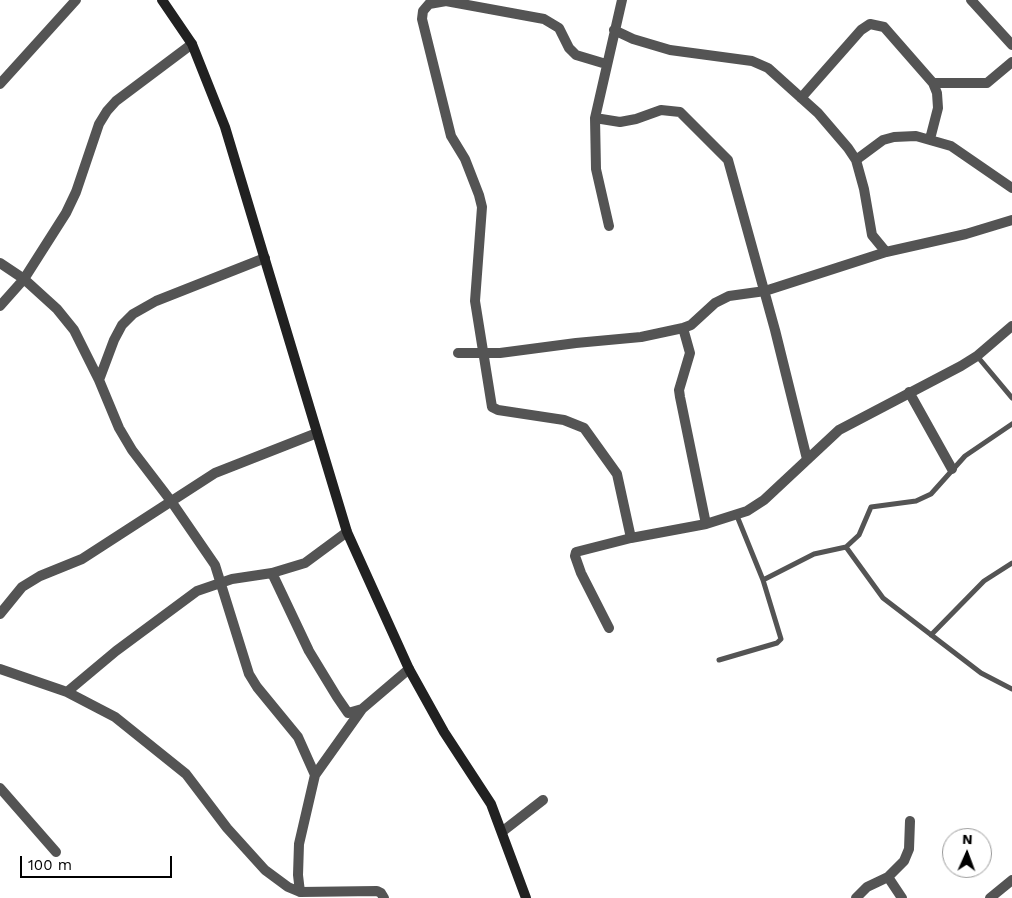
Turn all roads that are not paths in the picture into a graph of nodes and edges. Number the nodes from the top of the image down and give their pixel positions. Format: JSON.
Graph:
{"nodes":[{"id":1,"x":76,"y":0,"type":"edge"},
{"id":2,"x":162,"y":0,"type":"edge"},
{"id":3,"x":622,"y":0,"type":"edge"},
{"id":4,"x":971,"y":0,"type":"edge"},
{"id":5,"x":614,"y":30,"type":"junction"},
{"id":6,"x":192,"y":44,"type":"junction"},
{"id":7,"x":1012,"y":45,"type":"edge"},
{"id":8,"x":1012,"y":62,"type":"edge"},
{"id":9,"x":606,"y":64,"type":"junction"},
{"id":10,"x":933,"y":83,"type":"junction"},
{"id":11,"x":0,"y":84,"type":"edge"},
{"id":12,"x":801,"y":98,"type":"junction"},
{"id":13,"x":595,"y":118,"type":"junction"},
{"id":14,"x":930,"y":139,"type":"junction"},
{"id":15,"x":856,"y":160,"type":"junction"},
{"id":16,"x":1012,"y":188,"type":"edge"},
{"id":17,"x":1012,"y":220,"type":"edge"},
{"id":18,"x":609,"y":226,"type":"dead end"},
{"id":19,"x":886,"y":252,"type":"junction"},
{"id":20,"x":265,"y":258,"type":"junction"},
{"id":21,"x":0,"y":263,"type":"edge"},
{"id":22,"x":24,"y":280,"type":"junction"},
{"id":23,"x":765,"y":291,"type":"junction"},
{"id":24,"x":0,"y":306,"type":"edge"},
{"id":25,"x":1012,"y":326,"type":"edge"},
{"id":26,"x":683,"y":328,"type":"junction"},
{"id":27,"x":458,"y":353,"type":"dead end"},
{"id":28,"x":484,"y":353,"type":"junction"},
{"id":29,"x":977,"y":356,"type":"junction"},
{"id":30,"x":99,"y":380,"type":"junction"},
{"id":31,"x":909,"y":392,"type":"junction"},
{"id":32,"x":1012,"y":398,"type":"edge"},
{"id":33,"x":1012,"y":424,"type":"edge"},
{"id":34,"x":317,"y":433,"type":"junction"},
{"id":35,"x":807,"y":459,"type":"junction"},
{"id":36,"x":952,"y":469,"type":"junction"},
{"id":37,"x":171,"y":501,"type":"junction"},
{"id":38,"x":737,"y":516,"type":"junction"},
{"id":39,"x":706,"y":524,"type":"junction"},
{"id":40,"x":348,"y":532,"type":"junction"},
{"id":41,"x":631,"y":538,"type":"junction"},
{"id":42,"x":846,"y":547,"type":"junction"},
{"id":43,"x":1012,"y":563,"type":"edge"},
{"id":44,"x":272,"y":572,"type":"junction"},
{"id":45,"x":763,"y":580,"type":"junction"},
{"id":46,"x":221,"y":583,"type":"junction"},
{"id":47,"x":0,"y":614,"type":"edge"},
{"id":48,"x":609,"y":628,"type":"dead end"},
{"id":49,"x":931,"y":635,"type":"junction"},
{"id":50,"x":719,"y":660,"type":"dead end"},
{"id":51,"x":0,"y":669,"type":"edge"},
{"id":52,"x":409,"y":669,"type":"junction"},
{"id":53,"x":1012,"y":689,"type":"edge"},
{"id":54,"x":67,"y":692,"type":"junction"},
{"id":55,"x":362,"y":709,"type":"junction"},
{"id":56,"x":315,"y":775,"type":"junction"},
{"id":57,"x":0,"y":788,"type":"edge"},
{"id":58,"x":543,"y":800,"type":"dead end"},
{"id":59,"x":910,"y":821,"type":"dead end"},
{"id":60,"x":503,"y":832,"type":"junction"},
{"id":61,"x":56,"y":852,"type":"dead end"},
{"id":62,"x":888,"y":877,"type":"junction"},
{"id":63,"x":1012,"y":880,"type":"edge"},
{"id":64,"x":300,"y":892,"type":"junction"},
{"id":65,"x":1002,"y":895,"type":"edge"},
{"id":66,"x":384,"y":898,"type":"edge"},
{"id":67,"x":526,"y":898,"type":"edge"},
{"id":68,"x":856,"y":898,"type":"edge"},
{"id":69,"x":902,"y":898,"type":"edge"},
{"id":70,"x":990,"y":898,"type":"edge"}],
"edges":[{"from":1,"to":11,"type":"street"},
{"from":2,"to":6,"type":"street"},
{"from":3,"to":5,"type":"street"},
{"from":4,"to":7,"type":"street"},
{"from":5,"to":9,"type":"street"},
{"from":5,"to":12,"type":"street"},
{"from":6,"to":20,"type":"street"},
{"from":6,"to":22,"type":"street"},
{"from":8,"to":10,"type":"street"},
{"from":9,"to":13,"type":"street"},
{"from":9,"to":28,"type":"street"},
{"from":10,"to":12,"type":"street"},
{"from":10,"to":14,"type":"street"},
{"from":12,"to":15,"type":"street"},
{"from":13,"to":18,"type":"street"},
{"from":13,"to":23,"type":"street"},
{"from":14,"to":15,"type":"street"},
{"from":14,"to":16,"type":"street"},
{"from":15,"to":19,"type":"street"},
{"from":17,"to":19,"type":"street"},
{"from":19,"to":23,"type":"street"},
{"from":20,"to":30,"type":"street"},
{"from":20,"to":34,"type":"street"},
{"from":21,"to":22,"type":"street"},
{"from":22,"to":24,"type":"street"},
{"from":22,"to":30,"type":"street"},
{"from":23,"to":26,"type":"street"},
{"from":23,"to":35,"type":"street"},
{"from":25,"to":29,"type":"street"},
{"from":26,"to":28,"type":"street"},
{"from":26,"to":39,"type":"street"},
{"from":27,"to":28,"type":"street"},
{"from":28,"to":41,"type":"street"},
{"from":29,"to":31,"type":"street"},
{"from":29,"to":32,"type":"lane"},
{"from":30,"to":37,"type":"street"},
{"from":31,"to":35,"type":"street"},
{"from":31,"to":36,"type":"street"},
{"from":33,"to":36,"type":"lane"},
{"from":34,"to":37,"type":"street"},
{"from":34,"to":40,"type":"street"},
{"from":35,"to":38,"type":"street"},
{"from":36,"to":42,"type":"lane"},
{"from":37,"to":46,"type":"street"},
{"from":37,"to":47,"type":"street"},
{"from":38,"to":39,"type":"street"},
{"from":38,"to":45,"type":"lane"},
{"from":39,"to":41,"type":"street"},
{"from":40,"to":44,"type":"street"},
{"from":40,"to":52,"type":"street"},
{"from":41,"to":48,"type":"street"},
{"from":42,"to":45,"type":"lane"},
{"from":42,"to":49,"type":"lane"},
{"from":43,"to":49,"type":"lane"},
{"from":44,"to":46,"type":"street"},
{"from":44,"to":55,"type":"street"},
{"from":45,"to":50,"type":"lane"},
{"from":46,"to":54,"type":"street"},
{"from":46,"to":56,"type":"street"},
{"from":49,"to":53,"type":"lane"},
{"from":51,"to":54,"type":"street"},
{"from":52,"to":55,"type":"street"},
{"from":52,"to":60,"type":"street"},
{"from":54,"to":64,"type":"street"},
{"from":55,"to":56,"type":"street"},
{"from":56,"to":64,"type":"street"},
{"from":57,"to":61,"type":"street"},
{"from":58,"to":60,"type":"street"},
{"from":59,"to":62,"type":"street"},
{"from":60,"to":67,"type":"street"},
{"from":62,"to":68,"type":"street"},
{"from":62,"to":69,"type":"street"},
{"from":63,"to":65,"type":"street"},
{"from":64,"to":66,"type":"street"},
{"from":65,"to":70,"type":"street"}]}
